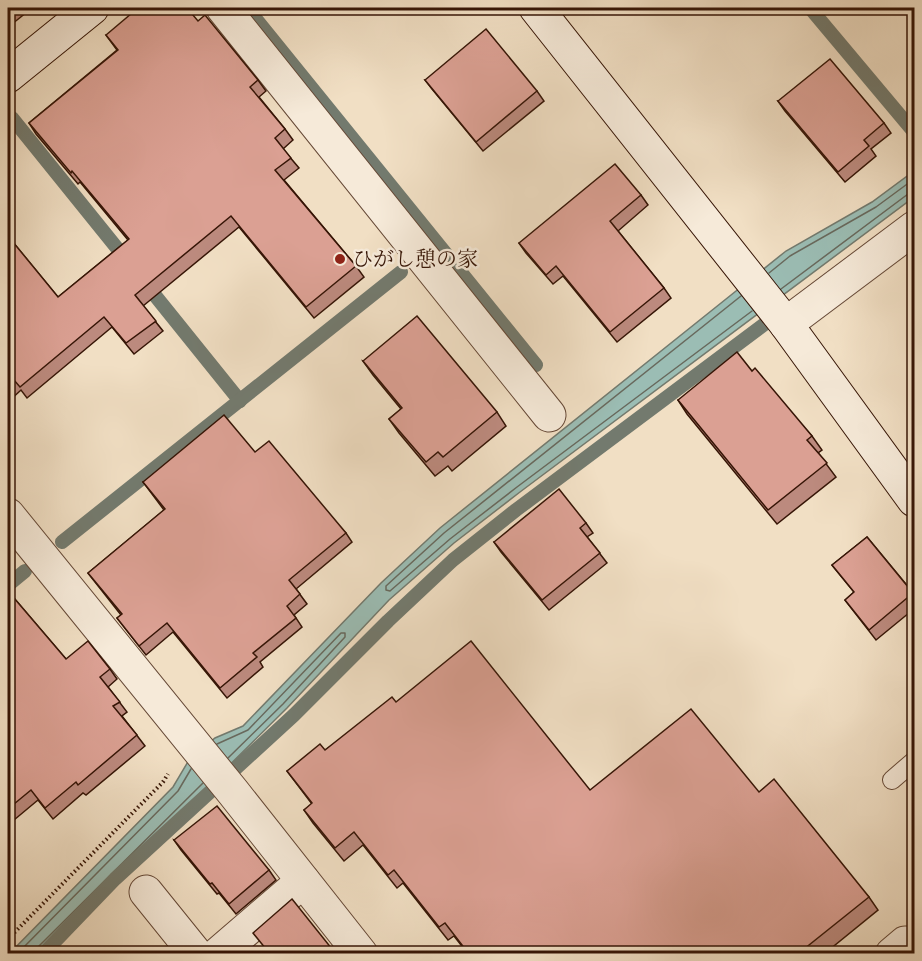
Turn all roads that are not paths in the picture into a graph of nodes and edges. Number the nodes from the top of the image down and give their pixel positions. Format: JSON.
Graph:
{"nodes":[{"id":1,"x":223,"y":8,"type":"edge"},
{"id":2,"x":536,"y":8,"type":"edge"},
{"id":3,"x":85,"y":10,"type":"edge"},
{"id":4,"x":8,"y":76,"type":"edge"},
{"id":5,"x":915,"y":228,"type":"edge"},
{"id":6,"x":786,"y":324,"type":"junction"},
{"id":7,"x":549,"y":416,"type":"dead end"},
{"id":8,"x":915,"y":500,"type":"edge"},
{"id":9,"x":8,"y":515,"type":"edge"},
{"id":10,"x":915,"y":761,"type":"edge"},
{"id":11,"x":892,"y":780,"type":"dead end"},
{"id":12,"x":303,"y":881,"type":"junction"},
{"id":13,"x":146,"y":892,"type":"dead end"},
{"id":14,"x":196,"y":954,"type":"edge"},
{"id":15,"x":218,"y":954,"type":"edge"},
{"id":16,"x":361,"y":954,"type":"edge"},
{"id":17,"x":892,"y":954,"type":"edge"},
{"id":18,"x":913,"y":954,"type":"edge"}],
"edges":[{"from":1,"to":7,"type":"street"},
{"from":2,"to":6,"type":"street"},
{"from":3,"to":4,"type":"street"},
{"from":5,"to":6,"type":"street"},
{"from":6,"to":8,"type":"street"},
{"from":9,"to":12,"type":"street"},
{"from":10,"to":11,"type":"lane"},
{"from":12,"to":15,"type":"street"},
{"from":12,"to":16,"type":"street"},
{"from":13,"to":14,"type":"street"},
{"from":17,"to":18,"type":"street"}]}
